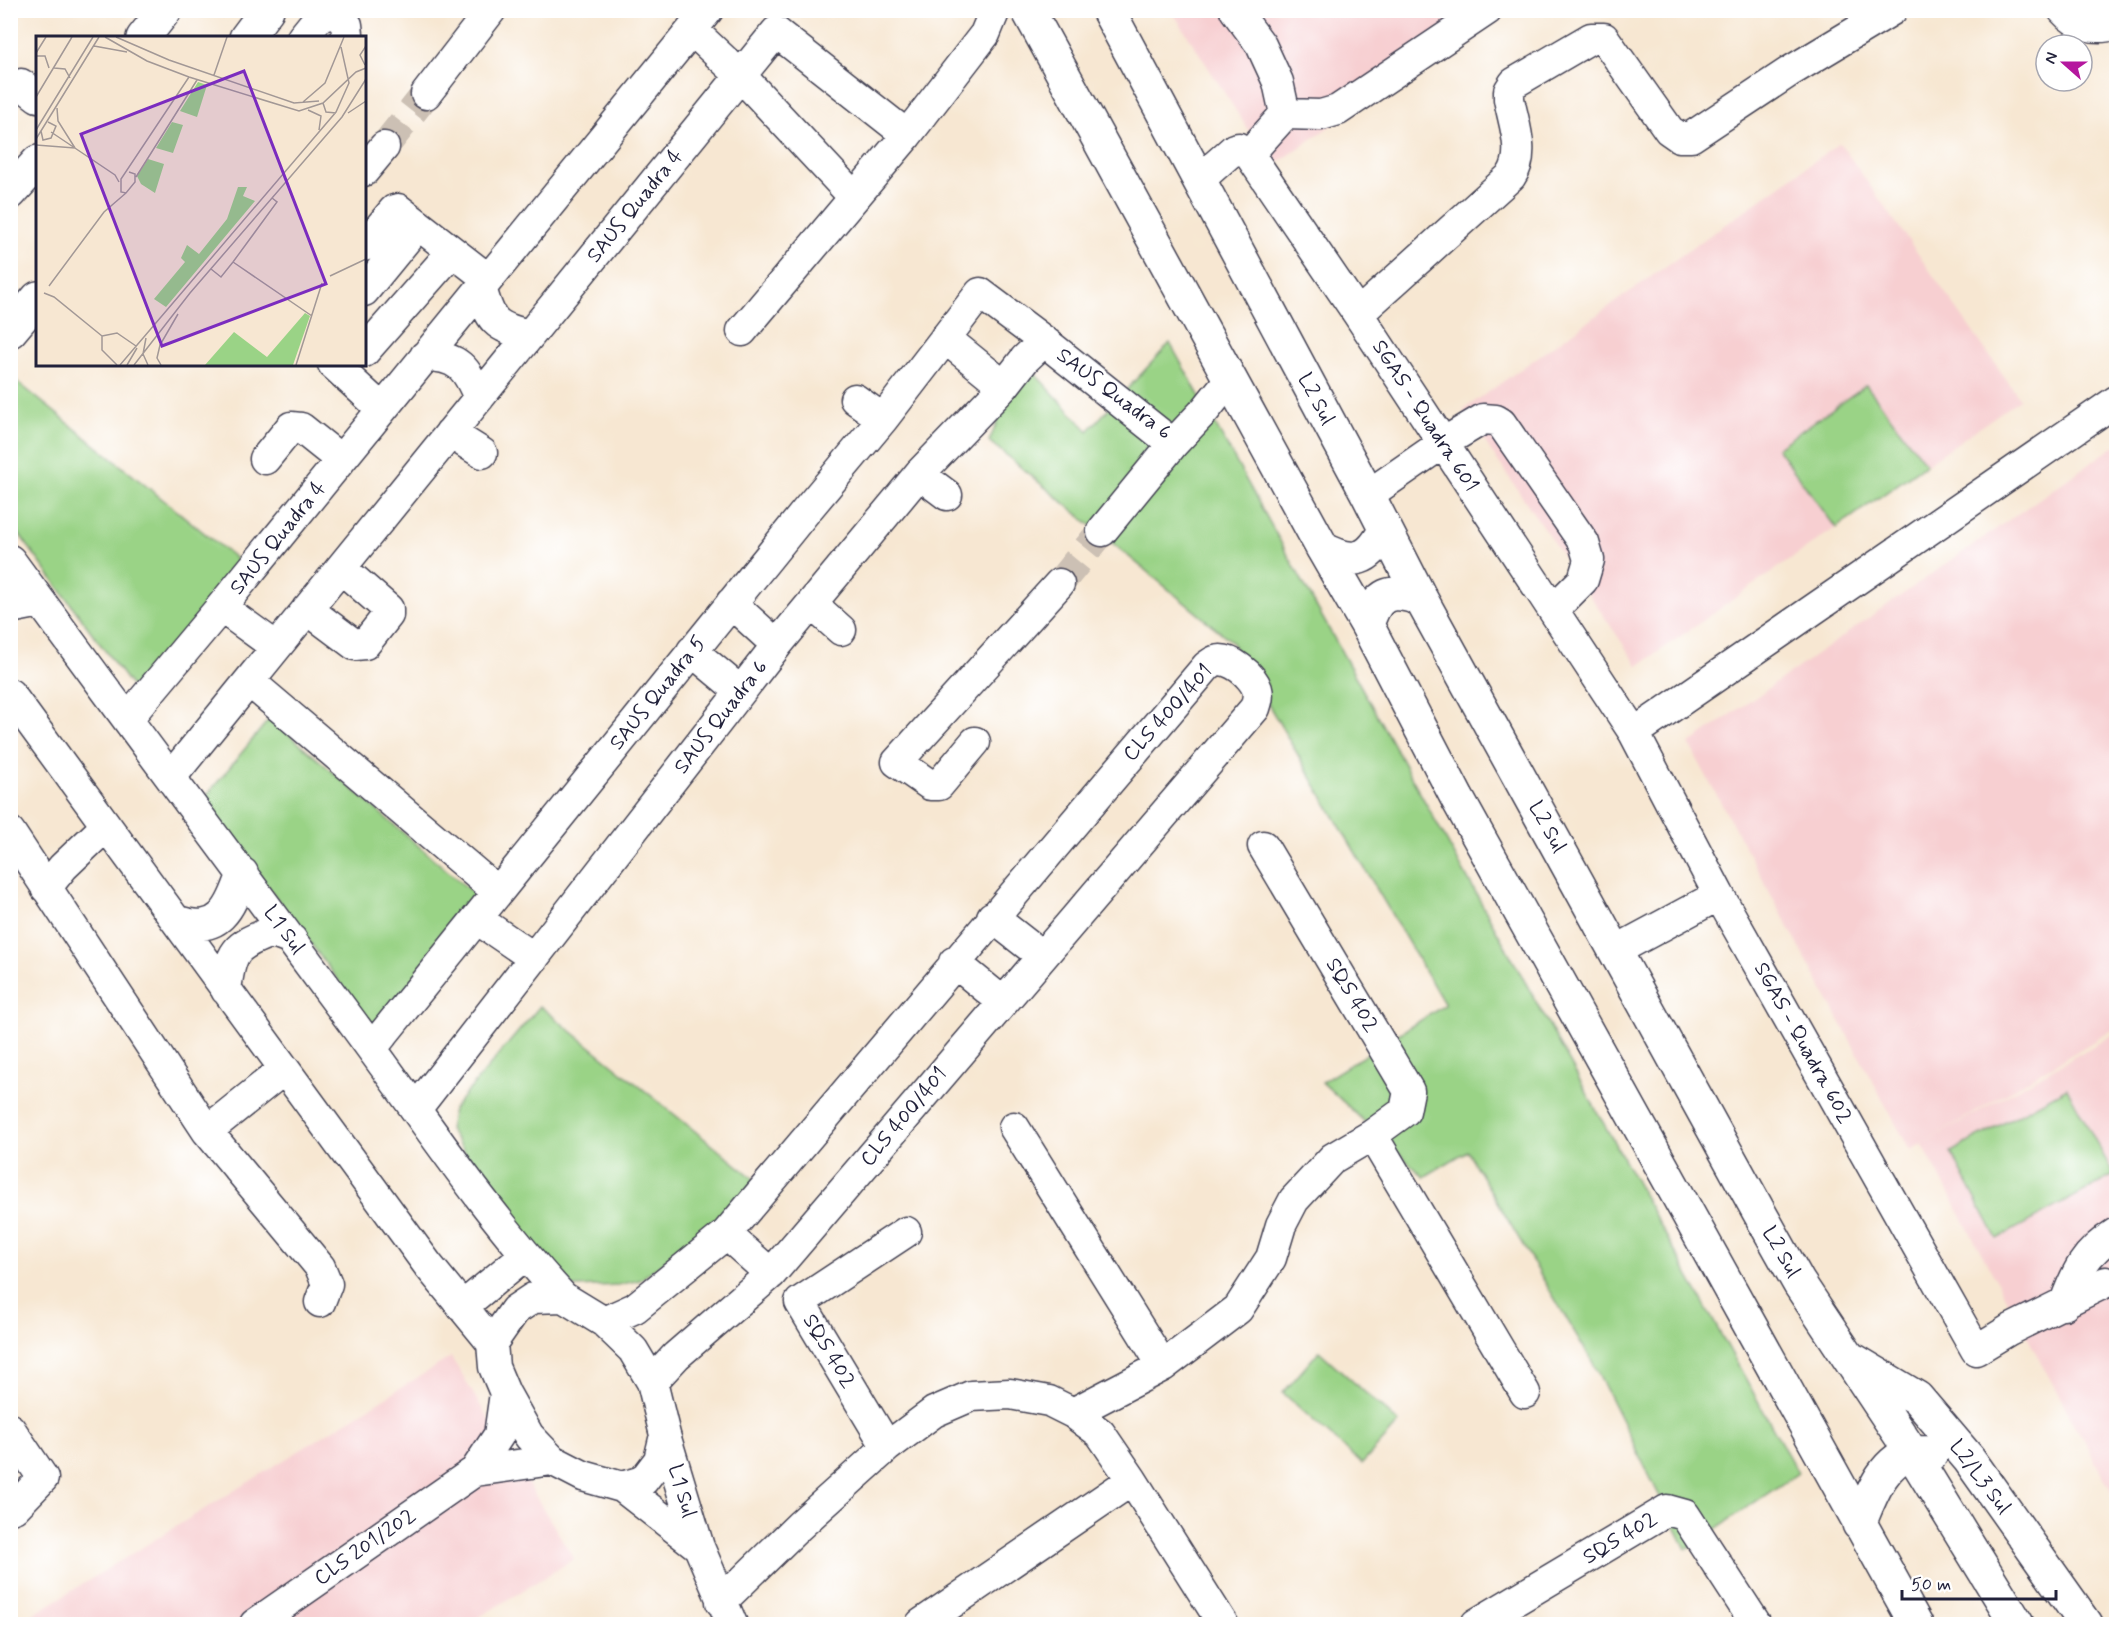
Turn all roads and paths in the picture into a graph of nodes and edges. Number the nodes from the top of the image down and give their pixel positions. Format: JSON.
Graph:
{"nodes":[{"id":1,"x":165,"y":10,"type":"edge"},
{"id":2,"x":267,"y":10,"type":"edge"},
{"id":3,"x":491,"y":10,"type":"edge"},
{"id":4,"x":1108,"y":10,"type":"edge"},
{"id":5,"x":1235,"y":10,"type":"edge"},
{"id":6,"x":1487,"y":10,"type":"edge"},
{"id":7,"x":1892,"y":10,"type":"edge"},
{"id":8,"x":2063,"y":10,"type":"edge"},
{"id":9,"x":700,"y":20,"type":"edge"},
{"id":10,"x":990,"y":22,"type":"edge"},
{"id":11,"x":1035,"y":24,"type":"edge"},
{"id":12,"x":2114,"y":28,"type":"edge"},
{"id":13,"x":145,"y":36,"type":"edge"},
{"id":14,"x":248,"y":36,"type":"edge"},
{"id":15,"x":304,"y":36,"type":"edge"},
{"id":16,"x":346,"y":36,"type":"edge"},
{"id":17,"x":741,"y":76,"type":"junction"},
{"id":18,"x":426,"y":94,"type":"tunnel mouth"},
{"id":19,"x":1285,"y":114,"type":"junction"},
{"id":20,"x":907,"y":135,"type":"junction"},
{"id":21,"x":384,"y":147,"type":"tunnel mouth"},
{"id":22,"x":1249,"y":154,"type":"junction"},
{"id":23,"x":36,"y":164,"type":"edge"},
{"id":24,"x":366,"y":169,"type":"edge"},
{"id":25,"x":1199,"y":180,"type":"junction"},
{"id":26,"x":10,"y":193,"type":"edge"},
{"id":27,"x":854,"y":197,"type":"junction"},
{"id":28,"x":418,"y":225,"type":"junction"},
{"id":29,"x":366,"y":244,"type":"edge"},
{"id":30,"x":452,"y":252,"type":"junction"},
{"id":31,"x":484,"y":283,"type":"junction"},
{"id":32,"x":366,"y":289,"type":"edge"},
{"id":33,"x":980,"y":294,"type":"joint"},
{"id":34,"x":36,"y":300,"type":"edge"},
{"id":35,"x":1358,"y":314,"type":"junction"},
{"id":36,"x":10,"y":331,"type":"edge"},
{"id":37,"x":742,"y":331,"type":"dead end"},
{"id":38,"x":530,"y":335,"type":"junction"},
{"id":39,"x":945,"y":339,"type":"junction"},
{"id":40,"x":1044,"y":341,"type":"junction"},
{"id":41,"x":366,"y":350,"type":"edge"},
{"id":42,"x":425,"y":356,"type":"junction"},
{"id":43,"x":344,"y":368,"type":"edge"},
{"id":44,"x":1230,"y":379,"type":"junction"},
{"id":45,"x":1004,"y":386,"type":"junction"},
{"id":46,"x":479,"y":398,"type":"junction"},
{"id":47,"x":855,"y":399,"type":"dead end"},
{"id":48,"x":2116,"y":401,"type":"edge"},
{"id":49,"x":382,"y":409,"type":"junction"},
{"id":50,"x":883,"y":419,"type":"junction"},
{"id":51,"x":450,"y":433,"type":"junction"},
{"id":52,"x":1443,"y":443,"type":"junction"},
{"id":53,"x":1173,"y":444,"type":"junction"},
{"id":54,"x":482,"y":453,"type":"dead end"},
{"id":55,"x":265,"y":459,"type":"dead end"},
{"id":56,"x":340,"y":460,"type":"junction"},
{"id":57,"x":919,"y":474,"type":"junction"},
{"id":58,"x":947,"y":495,"type":"dead end"},
{"id":59,"x":1368,"y":495,"type":"junction"},
{"id":60,"x":1385,"y":530,"type":"junction"},
{"id":61,"x":1102,"y":531,"type":"tunnel mouth"},
{"id":62,"x":1323,"y":549,"type":"junction"},
{"id":63,"x":10,"y":560,"type":"edge"},
{"id":64,"x":341,"y":568,"type":"junction"},
{"id":65,"x":1059,"y":584,"type":"tunnel mouth"},
{"id":66,"x":1421,"y":599,"type":"junction"},
{"id":67,"x":41,"y":602,"type":"junction"},
{"id":68,"x":731,"y":603,"type":"junction"},
{"id":69,"x":813,"y":605,"type":"junction"},
{"id":70,"x":221,"y":607,"type":"junction"},
{"id":71,"x":10,"y":608,"type":"edge"},
{"id":72,"x":307,"y":609,"type":"junction"},
{"id":73,"x":1553,"y":609,"type":"junction"},
{"id":74,"x":1367,"y":625,"type":"junction"},
{"id":75,"x":841,"y":630,"type":"dead end"},
{"id":76,"x":777,"y":645,"type":"junction"},
{"id":77,"x":276,"y":647,"type":"junction"},
{"id":78,"x":692,"y":651,"type":"junction"},
{"id":79,"x":249,"y":681,"type":"junction"},
{"id":80,"x":740,"y":691,"type":"junction"},
{"id":81,"x":10,"y":694,"type":"edge"},
{"id":82,"x":128,"y":718,"type":"junction"},
{"id":83,"x":1634,"y":733,"type":"junction"},
{"id":84,"x":975,"y":742,"type":"dead end"},
{"id":85,"x":171,"y":777,"type":"junction"},
{"id":86,"x":106,"y":826,"type":"junction"},
{"id":87,"x":10,"y":832,"type":"edge"},
{"id":88,"x":1263,"y":846,"type":"dead end"},
{"id":89,"x":243,"y":873,"type":"junction"},
{"id":90,"x":46,"y":888,"type":"junction"},
{"id":91,"x":498,"y":892,"type":"junction"},
{"id":92,"x":1719,"y":895,"type":"junction"},
{"id":93,"x":992,"y":917,"type":"junction"},
{"id":94,"x":477,"y":919,"type":"junction"},
{"id":95,"x":178,"y":921,"type":"junction"},
{"id":96,"x":291,"y":940,"type":"junction"},
{"id":97,"x":1615,"y":951,"type":"junction"},
{"id":98,"x":1041,"y":956,"type":"junction"},
{"id":99,"x":534,"y":958,"type":"junction"},
{"id":100,"x":954,"y":962,"type":"junction"},
{"id":101,"x":226,"y":990,"type":"junction"},
{"id":102,"x":1003,"y":1002,"type":"junction"},
{"id":103,"x":372,"y":1048,"type":"junction"},
{"id":104,"x":283,"y":1070,"type":"junction"},
{"id":105,"x":416,"y":1109,"type":"junction"},
{"id":106,"x":1014,"y":1126,"type":"dead end"},
{"id":107,"x":207,"y":1131,"type":"junction"},
{"id":108,"x":1372,"y":1135,"type":"junction"},
{"id":109,"x":906,"y":1232,"type":"dead end"},
{"id":110,"x":2116,"y":1233,"type":"edge"},
{"id":111,"x":726,"y":1234,"type":"junction"},
{"id":112,"x":525,"y":1255,"type":"junction"},
{"id":113,"x":771,"y":1275,"type":"junction"},
{"id":114,"x":2106,"y":1282,"type":"dead end"},
{"id":115,"x":563,"y":1297,"type":"junction"},
{"id":116,"x":320,"y":1302,"type":"dead end"},
{"id":117,"x":2064,"y":1305,"type":"junction"},
{"id":118,"x":462,"y":1307,"type":"junction"},
{"id":119,"x":604,"y":1322,"type":"junction"},
{"id":120,"x":492,"y":1343,"type":"junction"},
{"id":121,"x":1847,"y":1356,"type":"junction"},
{"id":122,"x":1163,"y":1366,"type":"junction"},
{"id":123,"x":652,"y":1382,"type":"junction"},
{"id":124,"x":1525,"y":1393,"type":"dead end"},
{"id":125,"x":505,"y":1394,"type":"junction"},
{"id":126,"x":1073,"y":1413,"type":"junction"},
{"id":127,"x":10,"y":1429,"type":"edge"},
{"id":128,"x":665,"y":1435,"type":"junction"},
{"id":129,"x":886,"y":1447,"type":"junction"},
{"id":130,"x":1912,"y":1453,"type":"junction"},
{"id":131,"x":1969,"y":1459,"type":"junction"},
{"id":132,"x":552,"y":1460,"type":"junction"},
{"id":133,"x":475,"y":1471,"type":"junction"},
{"id":134,"x":1132,"y":1480,"type":"junction"},
{"id":135,"x":622,"y":1487,"type":"junction"},
{"id":136,"x":10,"y":1509,"type":"edge"},
{"id":137,"x":1859,"y":1524,"type":"junction"},
{"id":138,"x":699,"y":1547,"type":"junction"},
{"id":139,"x":727,"y":1613,"type":"edge"},
{"id":140,"x":255,"y":1624,"type":"edge"},
{"id":141,"x":921,"y":1624,"type":"edge"},
{"id":142,"x":1223,"y":1624,"type":"edge"},
{"id":143,"x":1476,"y":1624,"type":"edge"},
{"id":144,"x":1756,"y":1624,"type":"edge"},
{"id":145,"x":1916,"y":1624,"type":"edge"},
{"id":146,"x":2017,"y":1624,"type":"edge"},
{"id":147,"x":2086,"y":1624,"type":"edge"}],
"edges":[{"from":1,"to":13,"type":"main road"},
{"from":2,"to":14,"type":"main road"},
{"from":3,"to":18,"type":"street"},
{"from":4,"to":25,"type":"main road","name":"L2 Sul"},
{"from":5,"to":19,"type":"street"},
{"from":6,"to":19,"type":"street"},
{"from":7,"to":35,"type":"street"},
{"from":8,"to":12,"type":"street"},
{"from":9,"to":17,"type":"street","name":"SAUS Quadra 4"},
{"from":9,"to":31,"type":"street","name":"SAUS Quadra 4"},
{"from":10,"to":11,"type":"street"},
{"from":10,"to":20,"type":"street"},
{"from":11,"to":44,"type":"main road"},
{"from":15,"to":16,"type":"street"},
{"from":17,"to":20,"type":"street","name":"SAUS Quadra 4"},
{"from":17,"to":27,"type":"street"},
{"from":17,"to":38,"type":"street","name":"SAUS Quadra 4"},
{"from":19,"to":22,"type":"street"},
{"from":20,"to":27,"type":"street"},
{"from":21,"to":24,"type":"street"},
{"from":22,"to":25,"type":"street"},
{"from":22,"to":35,"type":"street","name":"SGAS - Quadra 601"},
{"from":23,"to":26,"type":"main road"},
{"from":25,"to":59,"type":"main road","name":"L2 Sul"},
{"from":27,"to":37,"type":"street"},
{"from":28,"to":29,"type":"street"},
{"from":28,"to":30,"type":"street"},
{"from":28,"to":32,"type":"street"},
{"from":30,"to":31,"type":"street"},
{"from":30,"to":41,"type":"street"},
{"from":31,"to":38,"type":"street"},
{"from":31,"to":42,"type":"street","name":"SAUS Quadra 4"},
{"from":33,"to":39,"type":"street","name":"SAUS Quadra 5"},
{"from":33,"to":40,"type":"street","name":"SAUS Quadra 6"},
{"from":34,"to":36,"type":"main road"},
{"from":35,"to":52,"type":"street","name":"SGAS - Quadra 601"},
{"from":38,"to":46,"type":"street","name":"SAUS Quadra 4"},
{"from":39,"to":45,"type":"street"},
{"from":39,"to":50,"type":"street","name":"SAUS Quadra 5"},
{"from":40,"to":45,"type":"street","name":"SAUS Quadra 6"},
{"from":40,"to":53,"type":"street","name":"SAUS Quadra 6"},
{"from":42,"to":46,"type":"street"},
{"from":42,"to":49,"type":"street","name":"SAUS Quadra 4"},
{"from":43,"to":49,"type":"street"},
{"from":44,"to":53,"type":"street","name":"SAUS Quadra 6"},
{"from":44,"to":62,"type":"main road"},
{"from":45,"to":57,"type":"street","name":"SAUS Quadra 6"},
{"from":46,"to":51,"type":"street","name":"SAUS Quadra 4"},
{"from":47,"to":50,"type":"street"},
{"from":48,"to":83,"type":"street"},
{"from":49,"to":56,"type":"street","name":"SAUS Quadra 4"},
{"from":50,"to":68,"type":"street","name":"SAUS Quadra 5"},
{"from":51,"to":54,"type":"street"},
{"from":51,"to":64,"type":"street","name":"SAUS Quadra 4"},
{"from":52,"to":59,"type":"street"},
{"from":52,"to":73,"type":"street","name":"SGAS - Quadra 601"},
{"from":52,"to":73,"type":"street"},
{"from":53,"to":61,"type":"street"},
{"from":55,"to":56,"type":"street"},
{"from":56,"to":70,"type":"street","name":"SAUS Quadra 4"},
{"from":57,"to":58,"type":"street"},
{"from":57,"to":69,"type":"street","name":"SAUS Quadra 6"},
{"from":59,"to":60,"type":"main road","name":"L2 Sul"},
{"from":60,"to":62,"type":"main road"},
{"from":60,"to":66,"type":"main road","name":"L2 Sul"},
{"from":62,"to":74,"type":"main road"},
{"from":63,"to":67,"type":"street","name":"L1 Sul"},
{"from":64,"to":72,"type":"street","name":"SAUS Quadra 4"},
{"from":64,"to":72,"type":"street"},
{"from":65,"to":84,"type":"street"},
{"from":66,"to":74,"type":"main road"},
{"from":66,"to":97,"type":"main road","name":"L2 Sul"},
{"from":67,"to":71,"type":"street"},
{"from":67,"to":82,"type":"street","name":"L1 Sul"},
{"from":68,"to":76,"type":"street"},
{"from":68,"to":78,"type":"street","name":"SAUS Quadra 5"},
{"from":69,"to":75,"type":"street"},
{"from":69,"to":76,"type":"street","name":"SAUS Quadra 6"},
{"from":70,"to":77,"type":"street","name":"SAUS Quadra 4"},
{"from":70,"to":82,"type":"street","name":"SAUS Quadra 4"},
{"from":72,"to":77,"type":"street","name":"SAUS Quadra 4"},
{"from":73,"to":83,"type":"street","name":"SGAS - Quadra 601"},
{"from":74,"to":137,"type":"main road"},
{"from":76,"to":80,"type":"street","name":"SAUS Quadra 6"},
{"from":77,"to":79,"type":"street","name":"SAUS Quadra 4"},
{"from":78,"to":80,"type":"street"},
{"from":78,"to":91,"type":"street","name":"SAUS Quadra 5"},
{"from":79,"to":85,"type":"street","name":"SAUS Quadra 4"},
{"from":79,"to":91,"type":"street"},
{"from":80,"to":99,"type":"street","name":"SAUS Quadra 6"},
{"from":81,"to":86,"type":"street"},
{"from":82,"to":85,"type":"street","name":"L1 Sul"},
{"from":83,"to":92,"type":"street","name":"SGAS - Quadra 602"},
{"from":85,"to":89,"type":"street","name":"L1 Sul"},
{"from":86,"to":90,"type":"street"},
{"from":86,"to":95,"type":"street"},
{"from":87,"to":90,"type":"street"},
{"from":88,"to":108,"type":"street","name":"SQS 402"},
{"from":89,"to":95,"type":"street"},
{"from":89,"to":96,"type":"street","name":"L1 Sul"},
{"from":90,"to":107,"type":"street"},
{"from":91,"to":94,"type":"street","name":"SAUS Quadra 5"},
{"from":92,"to":97,"type":"street"},
{"from":92,"to":117,"type":"street","name":"SGAS - Quadra 602"},
{"from":93,"to":98,"type":"street"},
{"from":93,"to":98,"type":"street","name":"CLS 400/401"},
{"from":93,"to":100,"type":"street","name":"CLS 400/401"},
{"from":94,"to":99,"type":"street"},
{"from":94,"to":103,"type":"street","name":"SAUS Quadra 5"},
{"from":95,"to":101,"type":"street"},
{"from":96,"to":101,"type":"street"},
{"from":96,"to":103,"type":"street","name":"L1 Sul"},
{"from":97,"to":121,"type":"main road","name":"L2 Sul"},
{"from":98,"to":102,"type":"street","name":"CLS 400/401"},
{"from":99,"to":105,"type":"street","name":"SAUS Quadra 6"},
{"from":100,"to":102,"type":"street"},
{"from":100,"to":111,"type":"street","name":"CLS 400/401"},
{"from":101,"to":104,"type":"street"},
{"from":102,"to":113,"type":"street","name":"CLS 400/401"},
{"from":103,"to":105,"type":"street","name":"L1 Sul"},
{"from":104,"to":107,"type":"street"},
{"from":104,"to":118,"type":"street"},
{"from":105,"to":112,"type":"street","name":"L1 Sul"},
{"from":106,"to":122,"type":"street"},
{"from":107,"to":116,"type":"street"},
{"from":108,"to":122,"type":"street","name":"SQS 402"},
{"from":108,"to":124,"type":"street"},
{"from":109,"to":129,"type":"street","name":"SQS 402"},
{"from":110,"to":117,"type":"street"},
{"from":111,"to":113,"type":"street"},
{"from":111,"to":119,"type":"street","name":"CLS 400/401"},
{"from":112,"to":115,"type":"street","name":"L1 Sul"},
{"from":112,"to":118,"type":"street"},
{"from":113,"to":123,"type":"street","name":"CLS 400/401"},
{"from":114,"to":117,"type":"street"},
{"from":115,"to":119,"type":"street"},
{"from":115,"to":120,"type":"street"},
{"from":118,"to":120,"type":"street"},
{"from":119,"to":123,"type":"street"},
{"from":120,"to":125,"type":"street"},
{"from":121,"to":130,"type":"main road","name":"L2 Sul"},
{"from":121,"to":131,"type":"main road","name":"L2/L3 Sul"},
{"from":122,"to":126,"type":"street","name":"SQS 402"},
{"from":123,"to":128,"type":"street"},
{"from":125,"to":132,"type":"street"},
{"from":125,"to":133,"type":"street","name":"CLS 201/202"},
{"from":126,"to":129,"type":"street"},
{"from":126,"to":134,"type":"street"},
{"from":127,"to":136,"type":"street"},
{"from":128,"to":135,"type":"street"},
{"from":128,"to":138,"type":"street","name":"L1 Sul"},
{"from":129,"to":139,"type":"street"},
{"from":130,"to":131,"type":"main road"},
{"from":130,"to":137,"type":"main road"},
{"from":130,"to":146,"type":"main road","name":"L2 Sul"},
{"from":131,"to":147,"type":"main road","name":"L2/L3 Sul"},
{"from":132,"to":133,"type":"street","name":"CLS 201/202"},
{"from":132,"to":135,"type":"street"},
{"from":133,"to":140,"type":"street","name":"CLS 201/202"},
{"from":134,"to":141,"type":"street"},
{"from":134,"to":142,"type":"street"},
{"from":135,"to":138,"type":"street","name":"L1 Sul"},
{"from":137,"to":145,"type":"main road"},
{"from":138,"to":139,"type":"street","name":"L1 Sul"},
{"from":143,"to":144,"type":"street","name":"SQS 402"}]}
